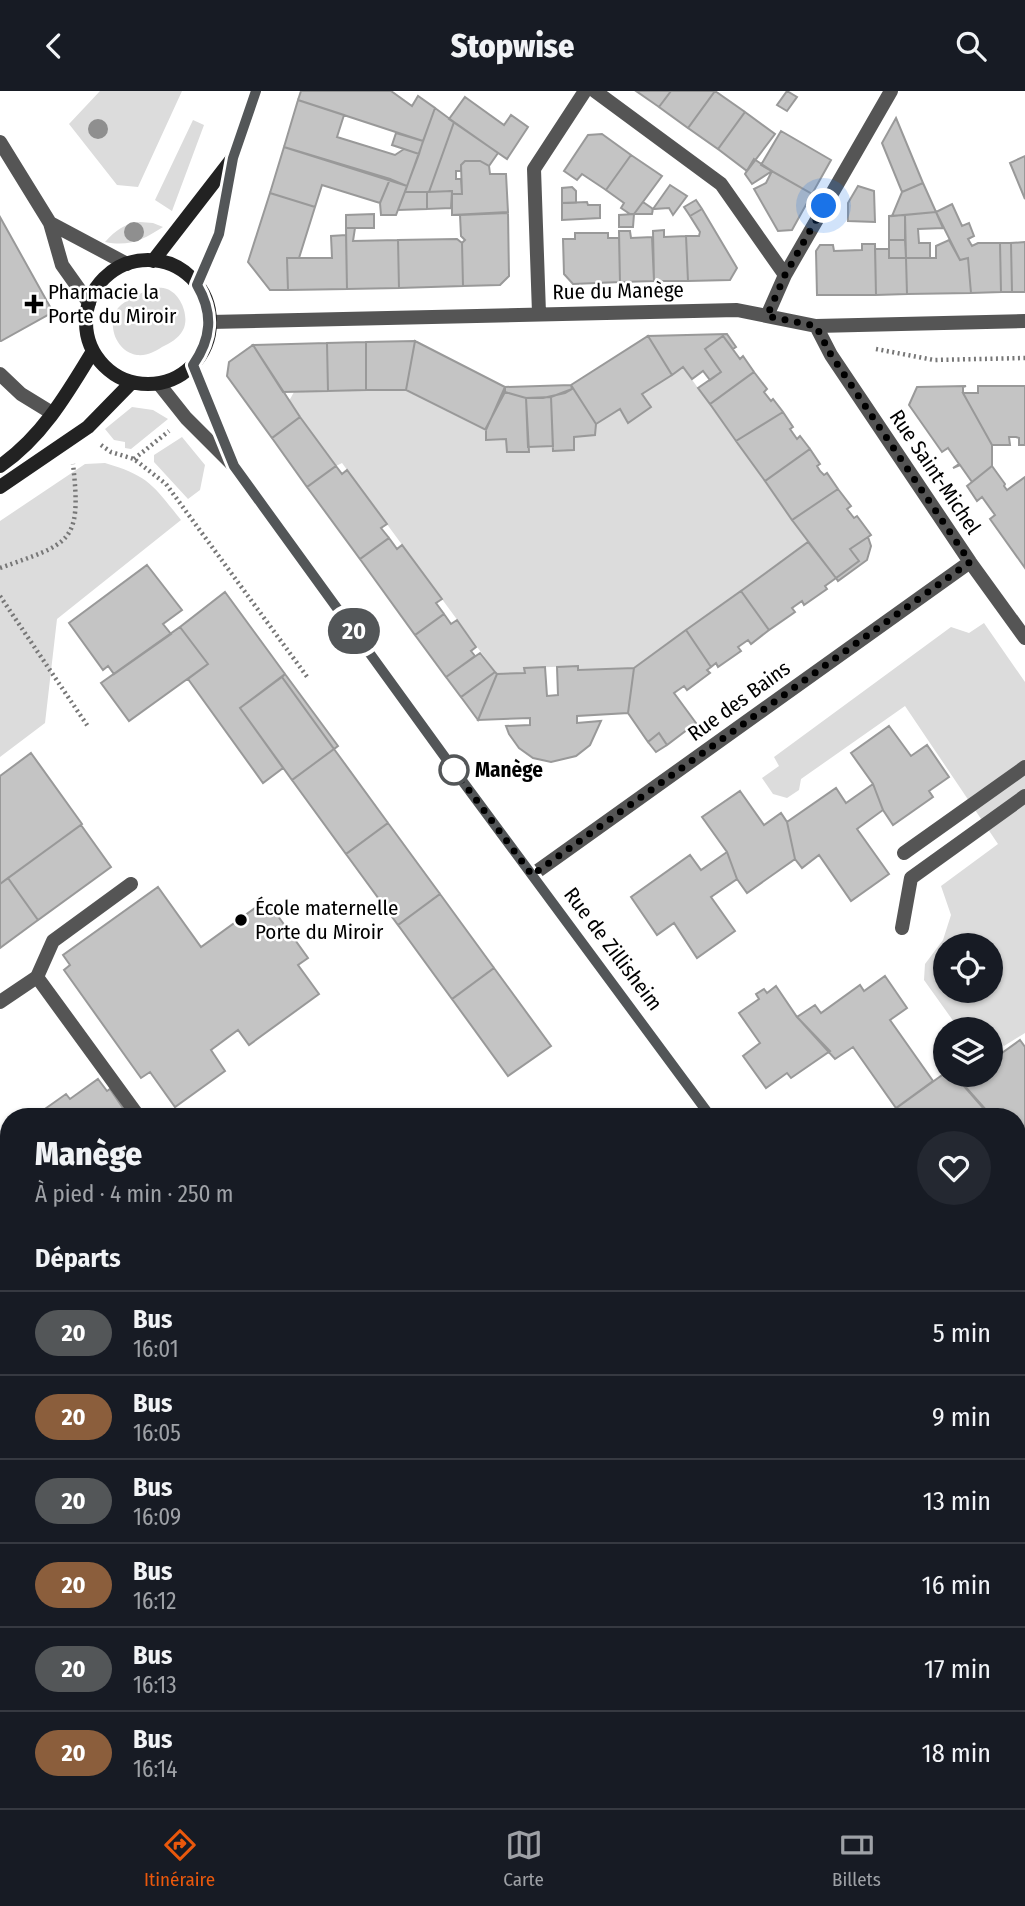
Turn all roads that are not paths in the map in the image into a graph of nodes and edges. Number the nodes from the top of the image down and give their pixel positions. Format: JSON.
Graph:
{"nodes":[{"id":1,"x":256,"y":91,"type":"edge"},
{"id":2,"x":585,"y":91,"type":"edge"},
{"id":3,"x":595,"y":91,"type":"edge"},
{"id":4,"x":891,"y":91,"type":"edge"},
{"id":5,"x":0,"y":142,"type":"edge"},
{"id":6,"x":233,"y":158,"type":"junction"},
{"id":7,"x":50,"y":223,"type":"junction"},
{"id":8,"x":153,"y":261,"type":"junction"},
{"id":9,"x":127,"y":264,"type":"junction"},
{"id":10,"x":785,"y":275,"type":"junction"},
{"id":11,"x":197,"y":285,"type":"junction"},
{"id":12,"x":89,"y":303,"type":"junction"},
{"id":13,"x":539,"y":313,"type":"junction"},
{"id":14,"x":767,"y":316,"type":"junction"},
{"id":15,"x":1025,"y":321,"type":"edge"},
{"id":16,"x":210,"y":322,"type":"junction"},
{"id":17,"x":816,"y":326,"type":"junction"},
{"id":18,"x":93,"y":351,"type":"junction"},
{"id":19,"x":193,"y":365,"type":"junction"},
{"id":20,"x":0,"y":374,"type":"edge"},
{"id":21,"x":132,"y":383,"type":"junction"},
{"id":22,"x":159,"y":384,"type":"junction"},
{"id":23,"x":52,"y":414,"type":"junction"},
{"id":24,"x":0,"y":465,"type":"edge"},
{"id":25,"x":234,"y":466,"type":"junction"},
{"id":26,"x":0,"y":487,"type":"edge"},
{"id":27,"x":970,"y":562,"type":"junction"},
{"id":28,"x":1025,"y":638,"type":"edge"},
{"id":29,"x":1025,"y":767,"type":"edge"},
{"id":30,"x":1025,"y":796,"type":"edge"},
{"id":31,"x":904,"y":853,"type":"dead end"},
{"id":32,"x":532,"y":875,"type":"junction"},
{"id":33,"x":131,"y":884,"type":"dead end"},
{"id":34,"x":902,"y":928,"type":"dead end"},
{"id":35,"x":37,"y":977,"type":"junction"},
{"id":36,"x":0,"y":1002,"type":"edge"},
{"id":37,"x":132,"y":1108,"type":"edge"},
{"id":38,"x":704,"y":1108,"type":"edge"}],
"edges":[{"from":1,"to":6,"type":"main road"},
{"from":2,"to":13,"type":"street"},
{"from":3,"to":10,"type":"street"},
{"from":4,"to":10,"type":"street"},
{"from":5,"to":7,"type":"street"},
{"from":6,"to":8,"type":"main road"},
{"from":6,"to":11,"type":"main road"},
{"from":7,"to":9,"type":"street"},
{"from":7,"to":12,"type":"street"},
{"from":8,"to":9,"type":"main road"},
{"from":8,"to":11,"type":"main road"},
{"from":9,"to":12,"type":"main road"},
{"from":10,"to":14,"type":"street"},
{"from":11,"to":16,"type":"main road"},
{"from":12,"to":18,"type":"main road"},
{"from":13,"to":14,"type":"street","name":"Rue du Manège"},
{"from":13,"to":16,"type":"street","name":"Rue du Manège"},
{"from":14,"to":17,"type":"street","name":"Rue du Manège"},
{"from":15,"to":17,"type":"street","name":"Rue du Manège"},
{"from":16,"to":19,"type":"main road"},
{"from":17,"to":27,"type":"street","name":"Rue Saint-Michel"},
{"from":18,"to":21,"type":"main road"},
{"from":18,"to":23,"type":"main road"},
{"from":19,"to":22,"type":"main road"},
{"from":19,"to":25,"type":"street","name":"Rue de Zillisheim"},
{"from":20,"to":23,"type":"street"},
{"from":21,"to":22,"type":"main road"},
{"from":21,"to":26,"type":"main road"},
{"from":22,"to":25,"type":"street","name":"Rue de Zillisheim"},
{"from":23,"to":24,"type":"main road"},
{"from":25,"to":32,"type":"street","name":"Rue de Zillisheim"},
{"from":27,"to":28,"type":"street","name":"Rue Saint-Michel"},
{"from":27,"to":32,"type":"street","name":"Rue des Bains"},
{"from":29,"to":31,"type":"street"},
{"from":30,"to":34,"type":"street"},
{"from":32,"to":38,"type":"street","name":"Rue de Zillisheim"},
{"from":33,"to":35,"type":"street"},
{"from":35,"to":36,"type":"street"},
{"from":35,"to":37,"type":"street"}]}
